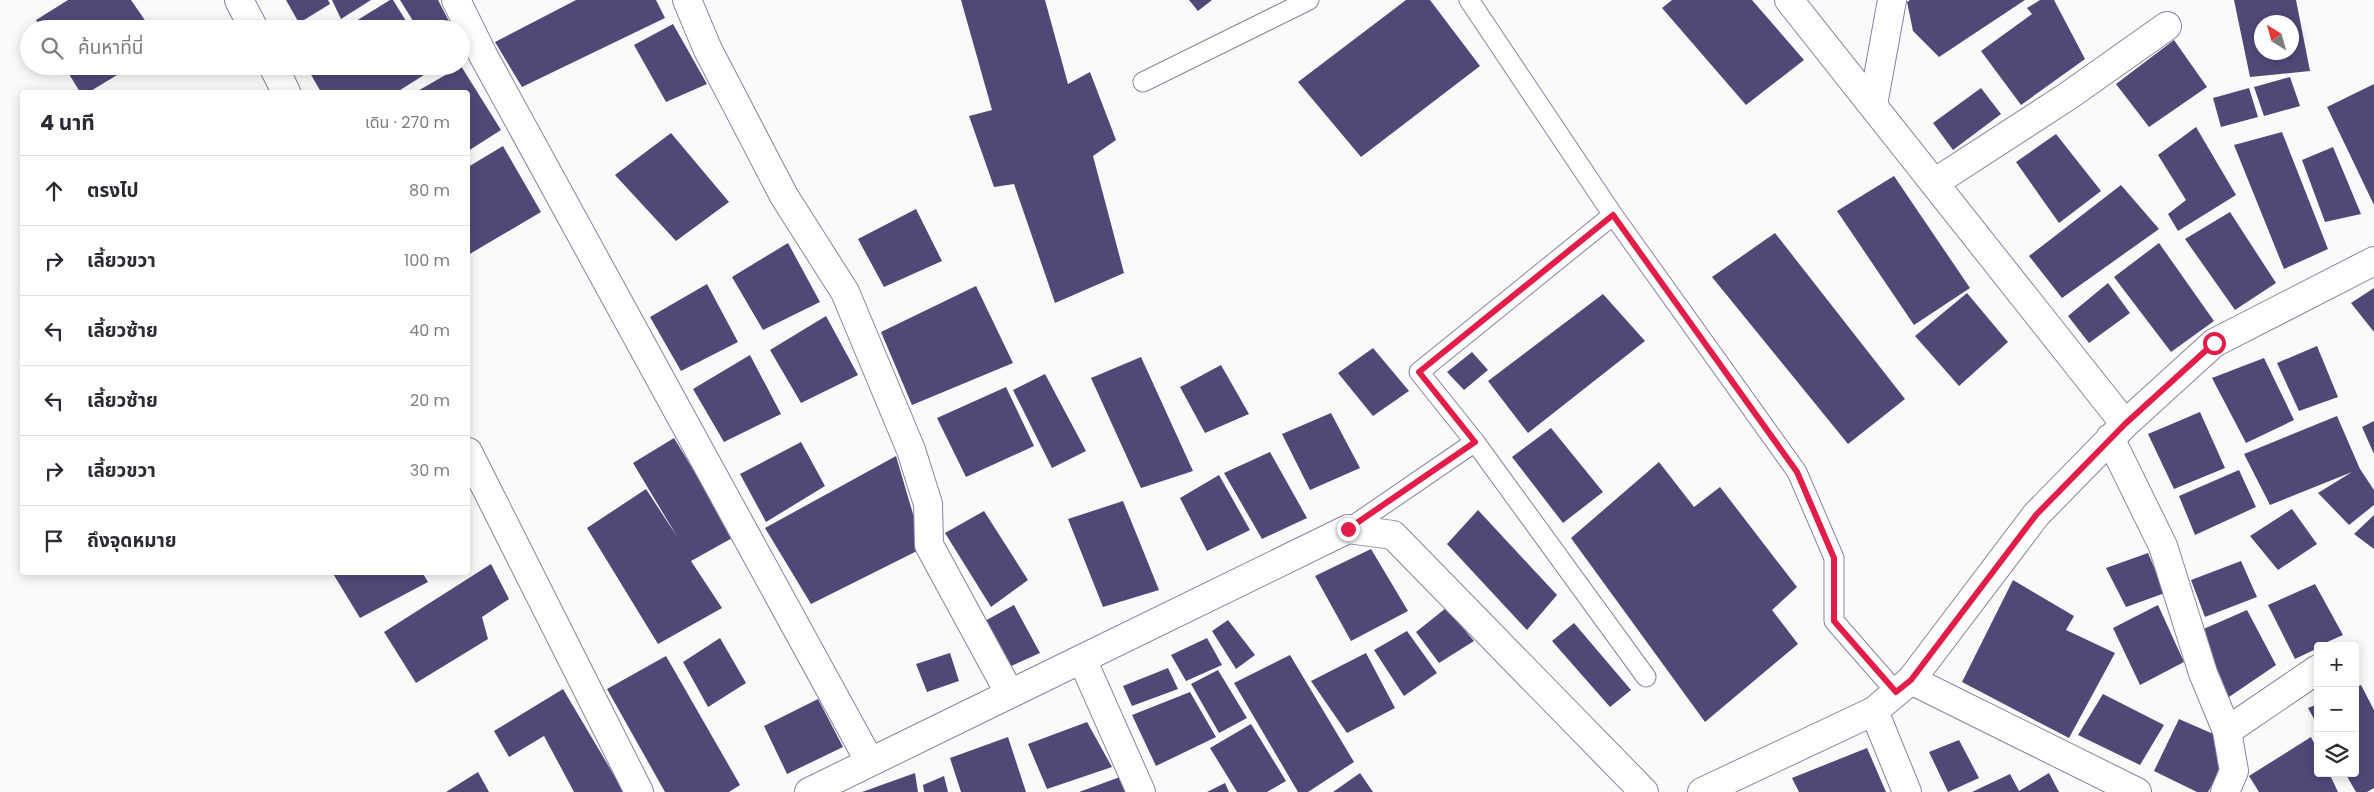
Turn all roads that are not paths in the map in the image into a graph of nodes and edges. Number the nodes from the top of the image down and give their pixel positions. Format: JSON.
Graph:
{"nodes":[{"id":1,"x":240,"y":0,"type":"edge"},
{"id":2,"x":456,"y":0,"type":"edge"},
{"id":3,"x":687,"y":0,"type":"edge"},
{"id":4,"x":1309,"y":0,"type":"edge"},
{"id":5,"x":1469,"y":0,"type":"edge"},
{"id":6,"x":1789,"y":0,"type":"edge"},
{"id":7,"x":1892,"y":0,"type":"edge"},
{"id":8,"x":250,"y":20,"type":"edge"},
{"id":9,"x":466,"y":20,"type":"edge"},
{"id":10,"x":2167,"y":26,"type":"dead end"},
{"id":11,"x":470,"y":29,"type":"edge"},
{"id":12,"x":278,"y":75,"type":"edge"},
{"id":13,"x":1143,"y":82,"type":"dead end"},
{"id":14,"x":285,"y":90,"type":"edge"},
{"id":15,"x":1872,"y":105,"type":"junction"},
{"id":16,"x":1934,"y":183,"type":"junction"},
{"id":17,"x":1613,"y":215,"type":"junction"},
{"id":18,"x":2374,"y":261,"type":"edge"},
{"id":19,"x":2118,"y":431,"type":"junction"},
{"id":20,"x":1475,"y":442,"type":"junction"},
{"id":21,"x":470,"y":456,"type":"edge"},
{"id":22,"x":1348,"y":529,"type":"junction"},
{"id":23,"x":1082,"y":659,"type":"junction"},
{"id":24,"x":2314,"y":672,"type":"edge"},
{"id":25,"x":1646,"y":677,"type":"dead end"},
{"id":26,"x":1904,"y":686,"type":"junction"},
{"id":27,"x":1010,"y":694,"type":"junction"},
{"id":28,"x":1874,"y":711,"type":"junction"},
{"id":29,"x":2227,"y":731,"type":"junction"},
{"id":30,"x":870,"y":762,"type":"junction"},
{"id":31,"x":639,"y":792,"type":"edge"},
{"id":32,"x":809,"y":792,"type":"edge"},
{"id":33,"x":1141,"y":792,"type":"edge"},
{"id":34,"x":1644,"y":792,"type":"edge"},
{"id":35,"x":1702,"y":792,"type":"edge"},
{"id":36,"x":1907,"y":792,"type":"edge"},
{"id":37,"x":2137,"y":792,"type":"edge"},
{"id":38,"x":2225,"y":792,"type":"edge"}],
"edges":[{"from":1,"to":8,"type":"street"},
{"from":2,"to":9,"type":"street"},
{"from":3,"to":27,"type":"street"},
{"from":4,"to":13,"type":"lane"},
{"from":5,"to":17,"type":"lane"},
{"from":6,"to":15,"type":"street"},
{"from":7,"to":15,"type":"street"},
{"from":10,"to":16,"type":"street"},
{"from":11,"to":30,"type":"street"},
{"from":12,"to":14,"type":"street"},
{"from":15,"to":16,"type":"street"},
{"from":16,"to":19,"type":"street"},
{"from":17,"to":20,"type":"lane"},
{"from":17,"to":26,"type":"lane"},
{"from":18,"to":19,"type":"street"},
{"from":19,"to":26,"type":"street"},
{"from":19,"to":29,"type":"street"},
{"from":20,"to":22,"type":"lane"},
{"from":20,"to":25,"type":"lane"},
{"from":21,"to":31,"type":"street"},
{"from":22,"to":23,"type":"street"},
{"from":22,"to":34,"type":"street"},
{"from":23,"to":27,"type":"street"},
{"from":23,"to":33,"type":"street"},
{"from":24,"to":29,"type":"street"},
{"from":26,"to":28,"type":"street"},
{"from":26,"to":37,"type":"street"},
{"from":27,"to":30,"type":"street"},
{"from":28,"to":35,"type":"street"},
{"from":28,"to":36,"type":"street"},
{"from":29,"to":38,"type":"street"},
{"from":30,"to":32,"type":"street"}]}
